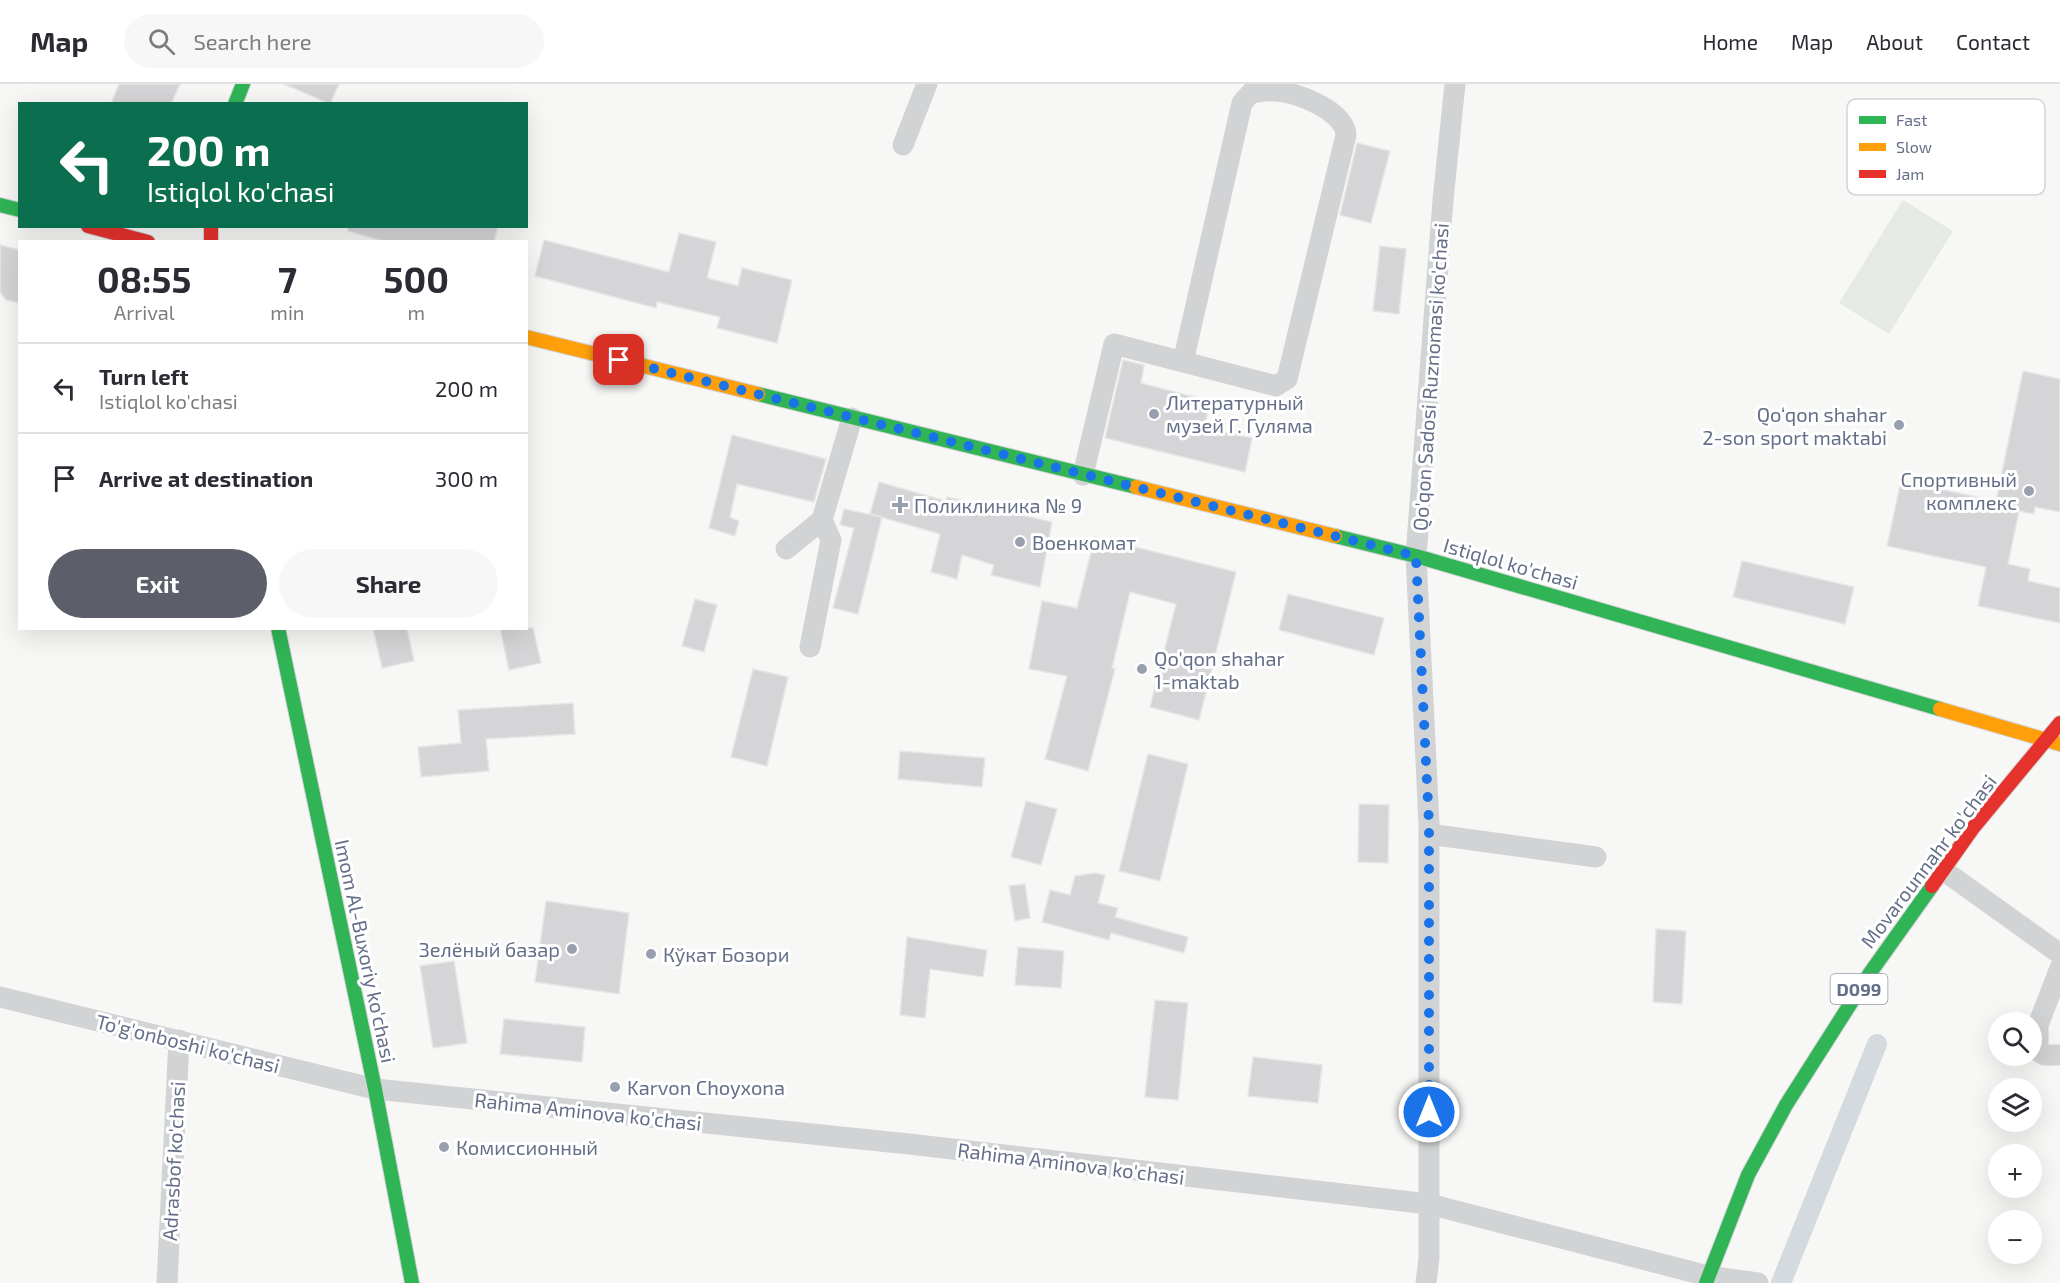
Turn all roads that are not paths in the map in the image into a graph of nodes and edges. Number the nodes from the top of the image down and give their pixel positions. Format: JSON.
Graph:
{"nodes":[{"id":1,"x":243,"y":84,"type":"edge"},
{"id":2,"x":927,"y":84,"type":"edge"},
{"id":3,"x":1455,"y":84,"type":"edge"},
{"id":4,"x":1302,"y":90,"type":"edge"},
{"id":5,"x":236,"y":102,"type":"edge"},
{"id":6,"x":903,"y":145,"type":"dead end"},
{"id":7,"x":0,"y":205,"type":"edge"},
{"id":8,"x":18,"y":210,"type":"edge"},
{"id":9,"x":95,"y":228,"type":"edge"},
{"id":10,"x":140,"y":240,"type":"edge"},
{"id":11,"x":528,"y":337,"type":"edge"},
{"id":12,"x":1183,"y":362,"type":"junction"},
{"id":13,"x":852,"y":418,"type":"junction"},
{"id":14,"x":1083,"y":475,"type":"junction"},
{"id":15,"x":822,"y":520,"type":"junction"},
{"id":16,"x":786,"y":549,"type":"dead end"},
{"id":17,"x":1416,"y":556,"type":"junction"},
{"id":18,"x":278,"y":630,"type":"edge"},
{"id":19,"x":810,"y":646,"type":"dead end"},
{"id":20,"x":2060,"y":723,"type":"edge"},
{"id":21,"x":2053,"y":742,"type":"edge"},
{"id":22,"x":1429,"y":834,"type":"junction"},
{"id":23,"x":1596,"y":857,"type":"dead end"},
{"id":24,"x":1943,"y":870,"type":"junction"},
{"id":25,"x":2060,"y":954,"type":"edge"},
{"id":26,"x":2060,"y":968,"type":"edge"},
{"id":27,"x":0,"y":997,"type":"edge"},
{"id":28,"x":179,"y":1040,"type":"junction"},
{"id":29,"x":2060,"y":1055,"type":"edge"},
{"id":30,"x":375,"y":1089,"type":"junction"},
{"id":31,"x":1429,"y":1204,"type":"junction"},
{"id":32,"x":1707,"y":1280,"type":"edge"},
{"id":33,"x":167,"y":1283,"type":"edge"},
{"id":34,"x":412,"y":1283,"type":"edge"},
{"id":35,"x":1426,"y":1283,"type":"edge"},
{"id":36,"x":1758,"y":1283,"type":"edge"}],
"edges":[{"from":1,"to":5,"type":"main road"},
{"from":2,"to":6,"type":"street"},
{"from":3,"to":17,"type":"street","name":"Qo'qon Sadosi Ruznomasi ko'chasi"},
{"from":4,"to":12,"type":"street"},
{"from":4,"to":12,"type":"street"},
{"from":7,"to":8,"type":"main road"},
{"from":9,"to":10,"type":"main road"},
{"from":11,"to":13,"type":"main road","name":"Istiqlol ko'chasi"},
{"from":12,"to":14,"type":"street"},
{"from":13,"to":14,"type":"main road","name":"Istiqlol ko'chasi"},
{"from":13,"to":15,"type":"street"},
{"from":14,"to":17,"type":"main road","name":"Istiqlol ko'chasi"},
{"from":15,"to":16,"type":"street"},
{"from":15,"to":19,"type":"street"},
{"from":17,"to":21,"type":"main road","name":"Istiqlol ko'chasi"},
{"from":17,"to":22,"type":"street","name":"Qo'qon Sadosi Ruznomasi ko'chasi"},
{"from":18,"to":30,"type":"main road","name":"Imom Al-Buxoriy ko'chasi"},
{"from":20,"to":21,"type":"main road","name":"Movarounnahr ko'chasi","number":"D099"},
{"from":21,"to":24,"type":"main road","name":"Movarounnahr ko'chasi","number":"D099"},
{"from":22,"to":23,"type":"street"},
{"from":22,"to":31,"type":"street","name":"Qo'qon Sadosi Ruznomasi ko'chasi"},
{"from":24,"to":25,"type":"street"},
{"from":24,"to":32,"type":"main road","name":"Movarounnahr ko'chasi","number":"D099"},
{"from":26,"to":29,"type":"street"},
{"from":27,"to":28,"type":"street","name":"To'g'onboshi ko'chasi"},
{"from":28,"to":30,"type":"street","name":"To'g'onboshi ko'chasi"},
{"from":28,"to":33,"type":"street","name":"Adrasbof ko'chasi"},
{"from":30,"to":31,"type":"street","name":"Rahima Aminova ko'chasi"},
{"from":30,"to":34,"type":"main road","name":"Imom Al-Buxoriy ko'chasi"},
{"from":31,"to":32,"type":"street","name":"Rahima Aminova ko'chasi"},
{"from":31,"to":35,"type":"street","name":"Qo'qon Sadosi Ruznomasi ko'chasi"},
{"from":32,"to":36,"type":"street","name":"Rahima Aminova ko'chasi"}]}
